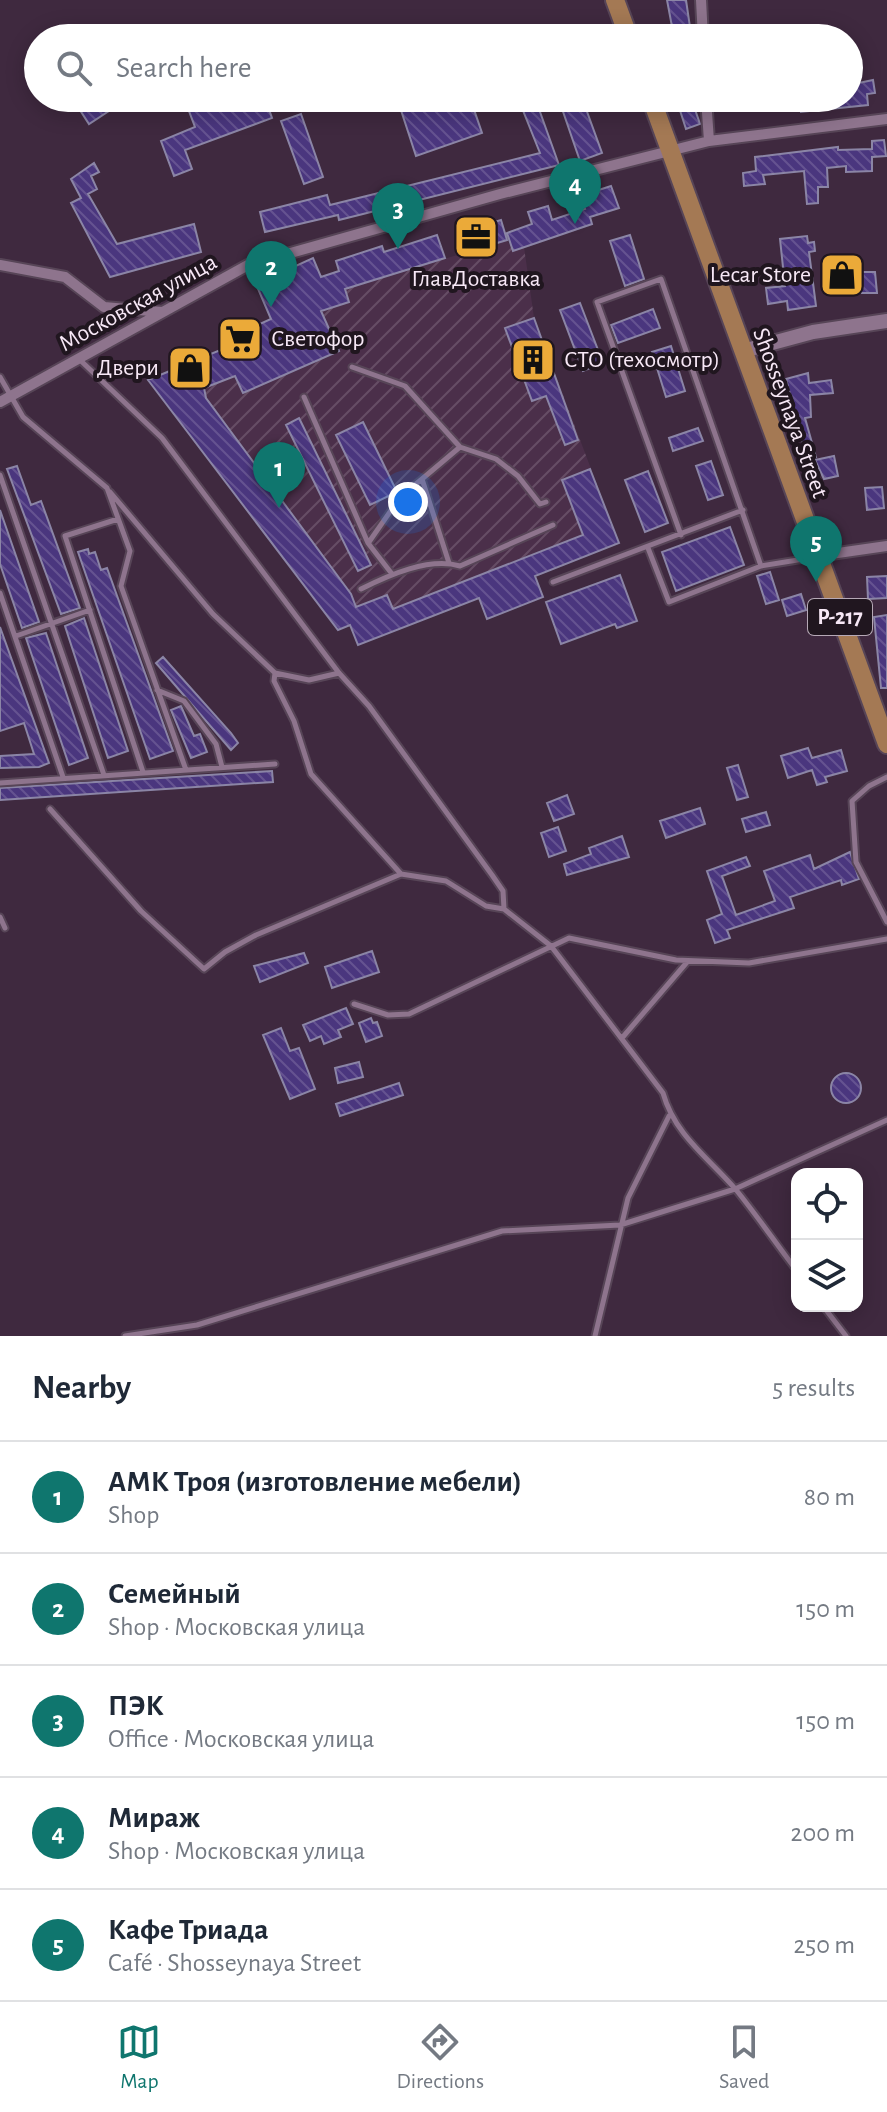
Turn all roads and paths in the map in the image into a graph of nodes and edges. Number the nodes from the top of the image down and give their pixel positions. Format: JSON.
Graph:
{"nodes":[{"id":1,"x":615,"y":0,"type":"edge"},
{"id":2,"x":701,"y":0,"type":"edge"},
{"id":3,"x":624,"y":24,"type":"edge"},
{"id":4,"x":702,"y":24,"type":"edge"},
{"id":5,"x":656,"y":112,"type":"edge"},
{"id":6,"x":707,"y":112,"type":"edge"},
{"id":7,"x":887,"y":119,"type":"edge"},
{"id":8,"x":709,"y":141,"type":"junction"},
{"id":9,"x":670,"y":151,"type":"junction"},
{"id":10,"x":0,"y":265,"type":"edge"},
{"id":11,"x":162,"y":312,"type":"junction"},
{"id":12,"x":887,"y":321,"type":"edge"},
{"id":13,"x":743,"y":351,"type":"junction"},
{"id":14,"x":79,"y":359,"type":"junction"},
{"id":15,"x":352,"y":367,"type":"dead end"},
{"id":16,"x":0,"y":377,"type":"edge"},
{"id":17,"x":304,"y":397,"type":"dead end"},
{"id":18,"x":5,"y":399,"type":"edge"},
{"id":19,"x":460,"y":447,"type":"junction"},
{"id":20,"x":0,"y":475,"type":"edge"},
{"id":21,"x":422,"y":479,"type":"junction"},
{"id":22,"x":107,"y":488,"type":"junction"},
{"id":23,"x":546,"y":502,"type":"dead end"},
{"id":24,"x":743,"y":510,"type":"junction"},
{"id":25,"x":118,"y":519,"type":"junction"},
{"id":26,"x":553,"y":525,"type":"dead end"},
{"id":27,"x":681,"y":535,"type":"junction"},
{"id":28,"x":368,"y":543,"type":"junction"},
{"id":29,"x":887,"y":546,"type":"edge"},
{"id":30,"x":648,"y":548,"type":"junction"},
{"id":31,"x":817,"y":556,"type":"junction"},
{"id":32,"x":449,"y":563,"type":"junction"},
{"id":33,"x":761,"y":566,"type":"junction"},
{"id":34,"x":392,"y":574,"type":"junction"},
{"id":35,"x":553,"y":582,"type":"dead end"},
{"id":36,"x":361,"y":589,"type":"dead end"},
{"id":37,"x":0,"y":593,"type":"edge"},
{"id":38,"x":90,"y":610,"type":"junction"},
{"id":39,"x":53,"y":622,"type":"junction"},
{"id":40,"x":16,"y":636,"type":"junction"},
{"id":41,"x":275,"y":673,"type":"junction"},
{"id":42,"x":339,"y":673,"type":"junction"},
{"id":43,"x":157,"y":690,"type":"junction"},
{"id":44,"x":883,"y":723,"type":"edge"},
{"id":45,"x":887,"y":744,"type":"edge"},
{"id":46,"x":275,"y":764,"type":"dead end"},
{"id":47,"x":222,"y":767,"type":"junction"},
{"id":48,"x":186,"y":770,"type":"junction"},
{"id":49,"x":143,"y":772,"type":"junction"},
{"id":50,"x":104,"y":775,"type":"junction"},
{"id":51,"x":887,"y":777,"type":"edge"},
{"id":52,"x":63,"y":778,"type":"junction"},
{"id":53,"x":0,"y":783,"type":"edge"},
{"id":54,"x":50,"y":809,"type":"dead end"},
{"id":55,"x":401,"y":874,"type":"junction"},
{"id":56,"x":504,"y":909,"type":"junction"},
{"id":57,"x":0,"y":917,"type":"edge"},
{"id":58,"x":887,"y":922,"type":"edge"},
{"id":59,"x":5,"y":928,"type":"dead end"},
{"id":60,"x":887,"y":939,"type":"edge"},
{"id":61,"x":551,"y":946,"type":"junction"},
{"id":62,"x":688,"y":961,"type":"junction"},
{"id":63,"x":354,"y":1004,"type":"dead end"},
{"id":64,"x":622,"y":1038,"type":"junction"},
{"id":65,"x":669,"y":1116,"type":"junction"},
{"id":66,"x":887,"y":1120,"type":"edge"},
{"id":67,"x":735,"y":1189,"type":"junction"},
{"id":68,"x":620,"y":1225,"type":"junction"},
{"id":69,"x":791,"y":1263,"type":"edge"},
{"id":70,"x":828,"y":1312,"type":"edge"},
{"id":71,"x":125,"y":1336,"type":"edge"},
{"id":72,"x":595,"y":1336,"type":"edge"},
{"id":73,"x":846,"y":1336,"type":"edge"}],
"edges":[{"from":1,"to":3,"type":"highway"},
{"from":2,"to":4,"type":"street"},
{"from":5,"to":9,"type":"highway","name":"Shosseynaya Street","number":"Р-217"},
{"from":6,"to":8,"type":"street"},
{"from":7,"to":8,"type":"street","name":"Московская улица"},
{"from":8,"to":9,"type":"street","name":"Московская улица"},
{"from":9,"to":11,"type":"street","name":"Московская улица"},
{"from":9,"to":13,"type":"highway","name":"Shosseynaya Street","number":"Р-217"},
{"from":10,"to":11,"type":"street"},
{"from":11,"to":14,"type":"street","name":"Московская улица"},
{"from":12,"to":13,"type":"main road"},
{"from":13,"to":31,"type":"highway","name":"Shosseynaya Street","number":"Р-217"},
{"from":14,"to":18,"type":"street","name":"Московская улица"},
{"from":14,"to":42,"type":"lane"},
{"from":15,"to":19,"type":"lane"},
{"from":16,"to":18,"type":"lane"},
{"from":17,"to":28,"type":"lane"},
{"from":18,"to":22,"type":"lane"},
{"from":19,"to":21,"type":"lane"},
{"from":19,"to":23,"type":"lane"},
{"from":20,"to":39,"type":"lane"},
{"from":21,"to":28,"type":"lane"},
{"from":21,"to":32,"type":"lane"},
{"from":22,"to":25,"type":"lane"},
{"from":22,"to":41,"type":"lane"},
{"from":24,"to":27,"type":"lane"},
{"from":24,"to":27,"type":"lane"},
{"from":24,"to":33,"type":"lane"},
{"from":25,"to":38,"type":"lane"},
{"from":25,"to":43,"type":"lane"},
{"from":26,"to":32,"type":"lane"},
{"from":27,"to":30,"type":"lane"},
{"from":28,"to":34,"type":"lane"},
{"from":29,"to":31,"type":"street"},
{"from":30,"to":33,"type":"lane"},
{"from":30,"to":35,"type":"lane"},
{"from":31,"to":33,"type":"lane"},
{"from":31,"to":44,"type":"highway","name":"Shosseynaya Street","number":"Р-217"},
{"from":32,"to":34,"type":"lane"},
{"from":34,"to":36,"type":"lane"},
{"from":37,"to":40,"type":"lane"},
{"from":38,"to":39,"type":"lane"},
{"from":38,"to":49,"type":"lane"},
{"from":39,"to":40,"type":"lane"},
{"from":39,"to":50,"type":"lane"},
{"from":40,"to":52,"type":"lane"},
{"from":41,"to":42,"type":"lane"},
{"from":41,"to":55,"type":"lane"},
{"from":42,"to":56,"type":"lane"},
{"from":43,"to":47,"type":"lane"},
{"from":43,"to":48,"type":"lane"},
{"from":44,"to":45,"type":"highway","name":"Shosseynaya Street","number":"Р-217"},
{"from":46,"to":47,"type":"lane"},
{"from":47,"to":48,"type":"lane"},
{"from":48,"to":49,"type":"lane"},
{"from":49,"to":50,"type":"lane"},
{"from":50,"to":52,"type":"lane"},
{"from":51,"to":58,"type":"lane"},
{"from":52,"to":53,"type":"lane"},
{"from":54,"to":55,"type":"lane"},
{"from":55,"to":56,"type":"lane"},
{"from":56,"to":61,"type":"lane"},
{"from":57,"to":59,"type":"lane"},
{"from":60,"to":62,"type":"lane"},
{"from":61,"to":62,"type":"lane"},
{"from":61,"to":63,"type":"lane"},
{"from":61,"to":64,"type":"lane"},
{"from":62,"to":64,"type":"lane"},
{"from":64,"to":65,"type":"lane"},
{"from":65,"to":67,"type":"lane"},
{"from":65,"to":68,"type":"lane"},
{"from":66,"to":67,"type":"lane"},
{"from":67,"to":68,"type":"lane"},
{"from":67,"to":69,"type":"lane"},
{"from":68,"to":71,"type":"lane"},
{"from":68,"to":72,"type":"lane"},
{"from":70,"to":73,"type":"lane"}]}
